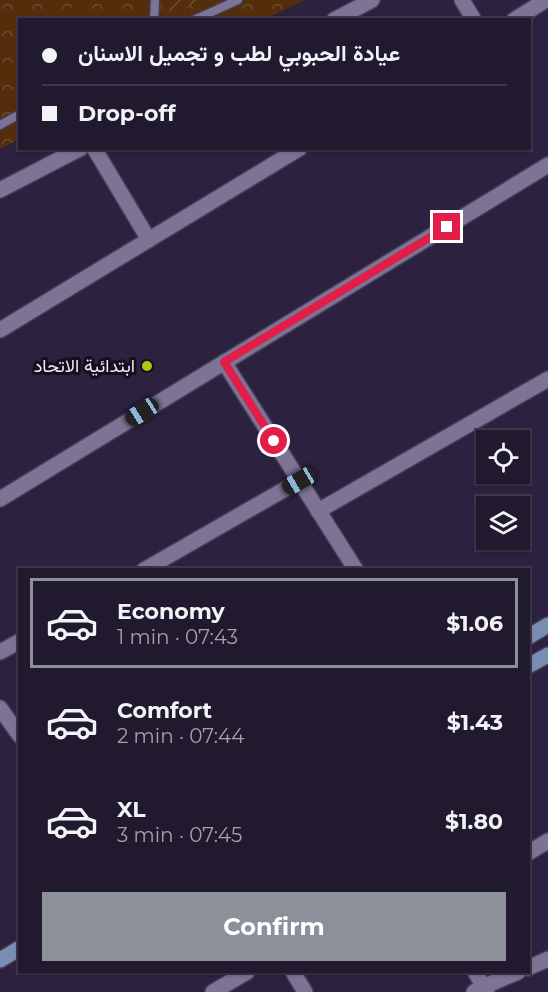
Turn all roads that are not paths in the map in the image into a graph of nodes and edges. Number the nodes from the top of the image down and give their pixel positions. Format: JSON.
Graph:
{"nodes":[{"id":1,"x":155,"y":0,"type":"edge"},
{"id":2,"x":238,"y":0,"type":"edge"},
{"id":3,"x":372,"y":0,"type":"edge"},
{"id":4,"x":462,"y":0,"type":"edge"},
{"id":5,"x":546,"y":0,"type":"edge"},
{"id":6,"x":154,"y":18,"type":"edge"},
{"id":7,"x":198,"y":18,"type":"edge"},
{"id":8,"x":338,"y":18,"type":"edge"},
{"id":9,"x":473,"y":18,"type":"edge"},
{"id":10,"x":517,"y":18,"type":"edge"},
{"id":11,"x":18,"y":115,"type":"edge"},
{"id":12,"x":0,"y":125,"type":"edge"},
{"id":13,"x":77,"y":150,"type":"edge"},
{"id":14,"x":95,"y":150,"type":"edge"},
{"id":15,"x":297,"y":150,"type":"edge"},
{"id":16,"x":548,"y":165,"type":"edge"},
{"id":17,"x":0,"y":190,"type":"edge"},
{"id":18,"x":149,"y":240,"type":"junction"},
{"id":19,"x":0,"y":330,"type":"edge"},
{"id":20,"x":224,"y":362,"type":"junction"},
{"id":21,"x":548,"y":379,"type":"edge"},
{"id":22,"x":299,"y":481,"type":"junction"},
{"id":23,"x":0,"y":499,"type":"edge"},
{"id":24,"x":318,"y":511,"type":"junction"},
{"id":25,"x":147,"y":568,"type":"edge"},
{"id":26,"x":355,"y":568,"type":"edge"},
{"id":27,"x":548,"y":625,"type":"edge"},
{"id":28,"x":530,"y":636,"type":"edge"},
{"id":29,"x":18,"y":642,"type":"edge"},
{"id":30,"x":0,"y":652,"type":"edge"},
{"id":31,"x":548,"y":655,"type":"edge"},
{"id":32,"x":530,"y":665,"type":"edge"},
{"id":33,"x":0,"y":708,"type":"edge"},
{"id":34,"x":18,"y":733,"type":"edge"},
{"id":35,"x":548,"y":841,"type":"edge"},
{"id":36,"x":530,"y":852,"type":"edge"},
{"id":37,"x":18,"y":949,"type":"edge"},
{"id":38,"x":548,"y":959,"type":"edge"},
{"id":39,"x":0,"y":960,"type":"edge"},
{"id":40,"x":530,"y":967,"type":"edge"},
{"id":41,"x":245,"y":973,"type":"edge"},
{"id":42,"x":294,"y":973,"type":"edge"},
{"id":43,"x":475,"y":973,"type":"edge"},
{"id":44,"x":516,"y":973,"type":"edge"},
{"id":45,"x":481,"y":990,"type":"edge"},
{"id":46,"x":213,"y":992,"type":"edge"},
{"id":47,"x":304,"y":992,"type":"edge"}],
"edges":[{"from":1,"to":6,"type":"lane"},
{"from":2,"to":7,"type":"lane"},
{"from":3,"to":8,"type":"street"},
{"from":4,"to":9,"type":"street"},
{"from":5,"to":10,"type":"street"},
{"from":11,"to":12,"type":"lane"},
{"from":13,"to":17,"type":"street"},
{"from":14,"to":18,"type":"street"},
{"from":15,"to":18,"type":"street"},
{"from":16,"to":20,"type":"street"},
{"from":18,"to":19,"type":"street"},
{"from":20,"to":22,"type":"street"},
{"from":20,"to":23,"type":"street"},
{"from":21,"to":24,"type":"street"},
{"from":22,"to":24,"type":"street"},
{"from":22,"to":25,"type":"street"},
{"from":24,"to":26,"type":"street"},
{"from":27,"to":28,"type":"street"},
{"from":29,"to":30,"type":"street"},
{"from":31,"to":32,"type":"street"},
{"from":33,"to":34,"type":"street"},
{"from":35,"to":36,"type":"street"},
{"from":37,"to":39,"type":"street"},
{"from":38,"to":40,"type":"street"},
{"from":41,"to":46,"type":"street"},
{"from":42,"to":47,"type":"street"},
{"from":43,"to":45,"type":"street"},
{"from":44,"to":45,"type":"street"}]}
